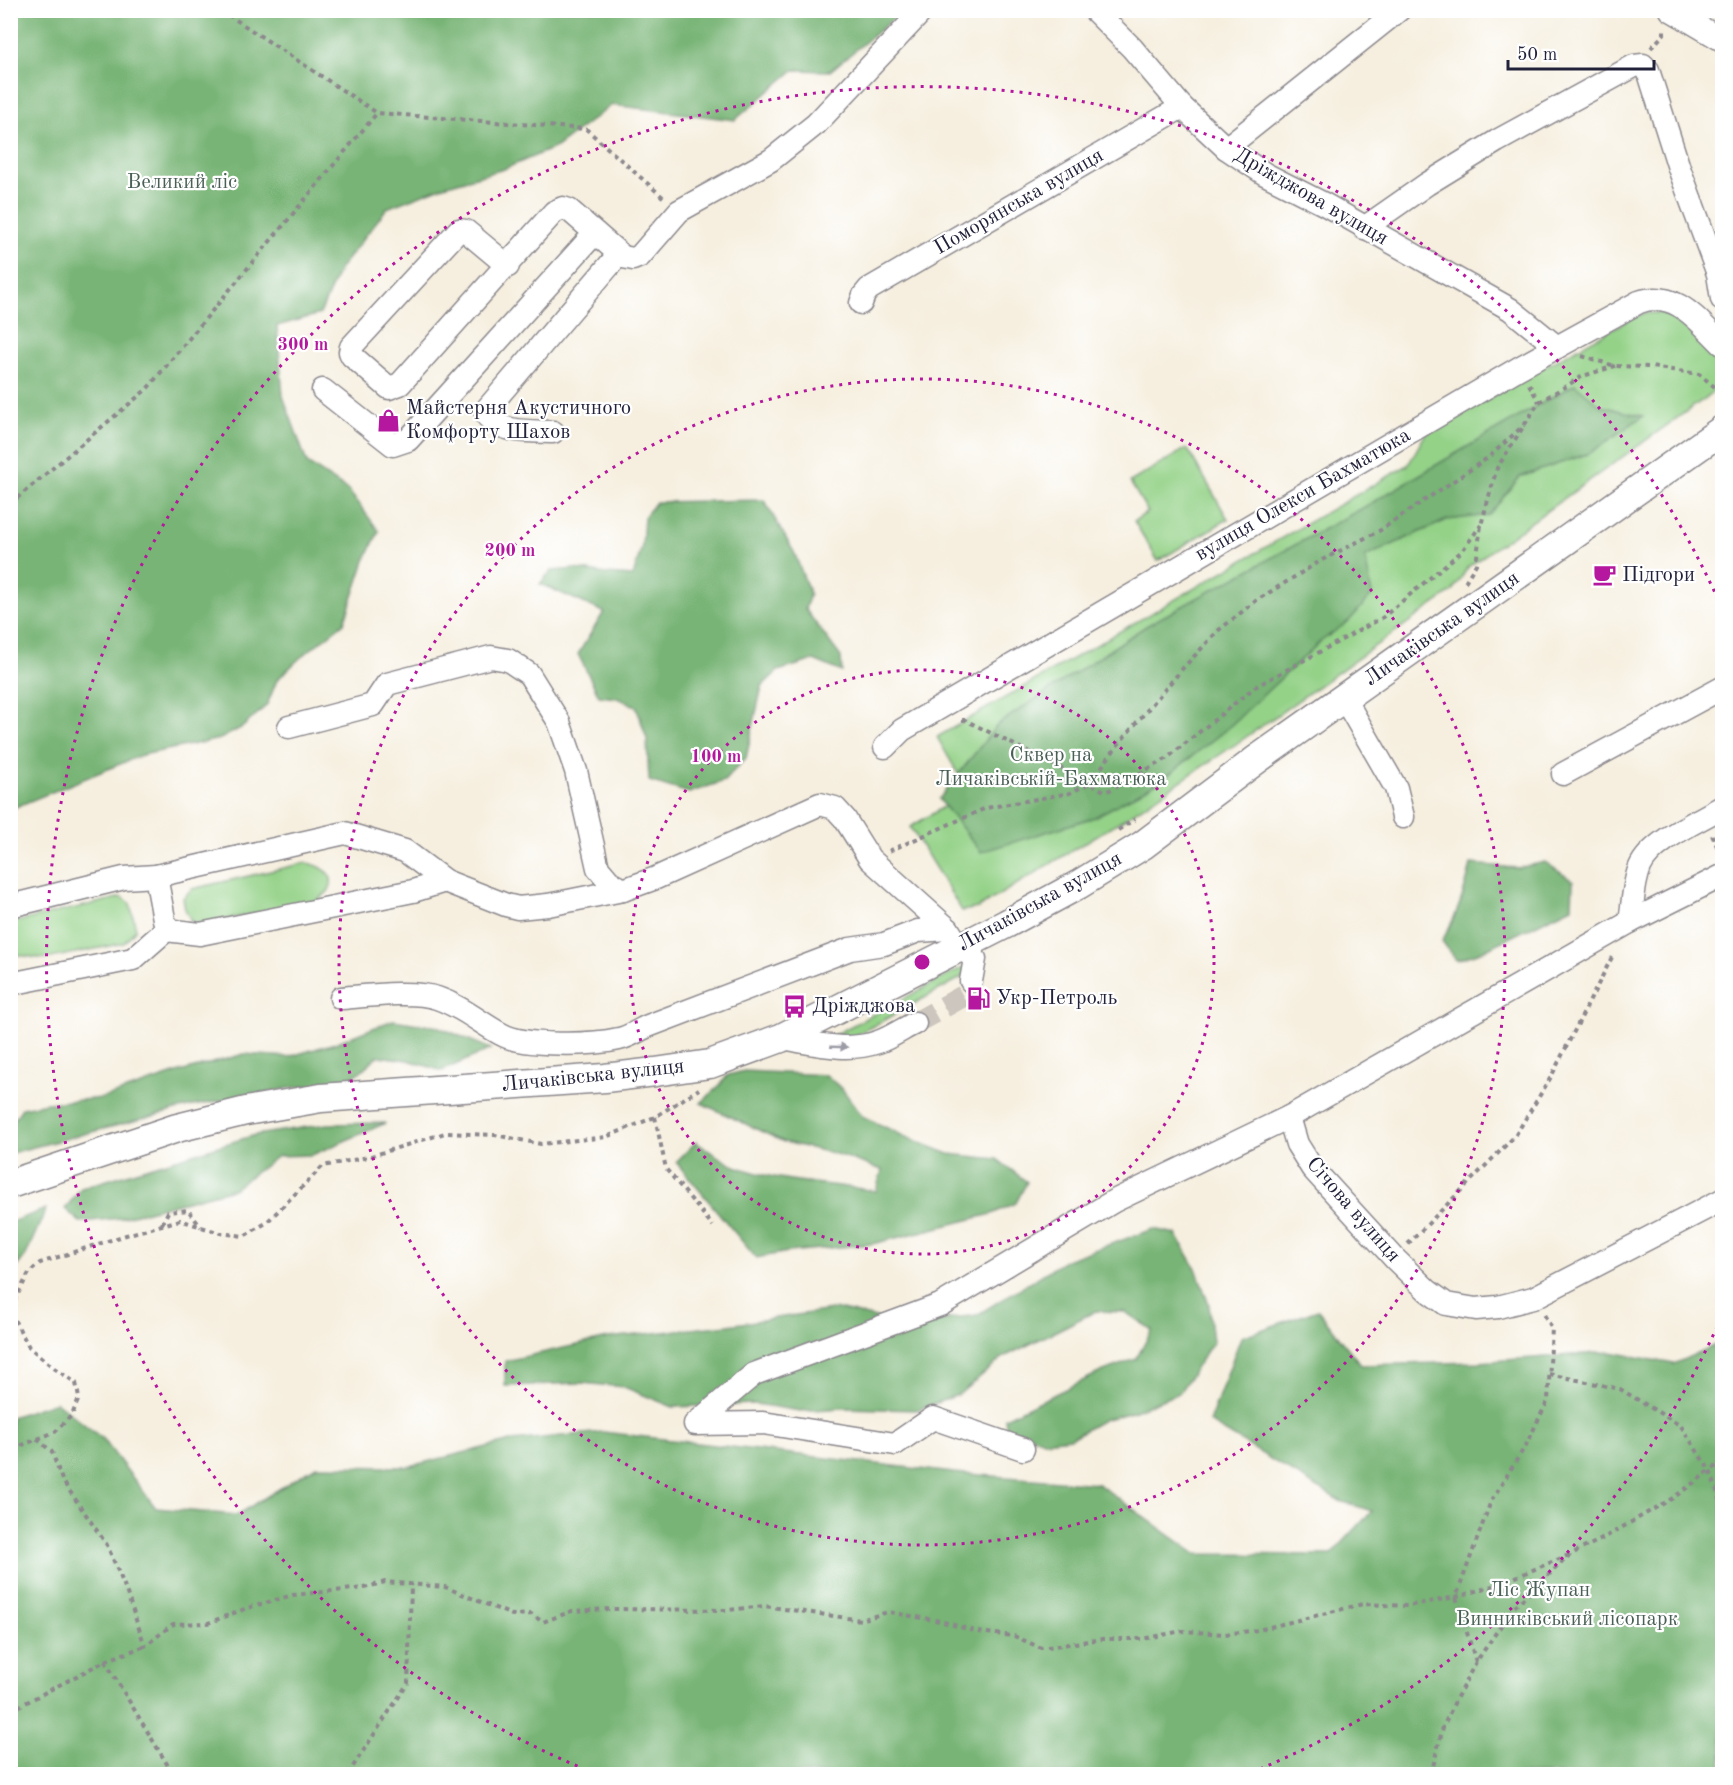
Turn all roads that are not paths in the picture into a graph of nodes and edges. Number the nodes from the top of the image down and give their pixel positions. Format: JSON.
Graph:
{"nodes":[{"id":1,"x":923,"y":10,"type":"edge"},
{"id":2,"x":1399,"y":10,"type":"edge"},
{"id":3,"x":1099,"y":12,"type":"edge"},
{"id":4,"x":1666,"y":17,"type":"edge"},
{"id":5,"x":1722,"y":40,"type":"edge"},
{"id":6,"x":1182,"y":106,"type":"junction"},
{"id":7,"x":1226,"y":148,"type":"junction"},
{"id":8,"x":1364,"y":228,"type":"junction"},
{"id":9,"x":595,"y":233,"type":"junction"},
{"id":10,"x":619,"y":254,"type":"junction"},
{"id":11,"x":508,"y":266,"type":"junction"},
{"id":12,"x":1722,"y":299,"type":"edge"},
{"id":13,"x":861,"y":303,"type":"dead end"},
{"id":14,"x":1722,"y":344,"type":"edge"},
{"id":15,"x":1557,"y":347,"type":"junction"},
{"id":16,"x":324,"y":390,"type":"dead end"},
{"id":17,"x":1722,"y":430,"type":"edge"},
{"id":18,"x":553,"y":432,"type":"dead end"},
{"id":19,"x":1722,"y":688,"type":"edge"},
{"id":20,"x":1344,"y":698,"type":"junction"},
{"id":21,"x":289,"y":727,"type":"dead end"},
{"id":22,"x":885,"y":747,"type":"dead end"},
{"id":23,"x":1563,"y":774,"type":"dead end"},
{"id":24,"x":1722,"y":807,"type":"edge"},
{"id":25,"x":1403,"y":817,"type":"dead end"},
{"id":26,"x":156,"y":876,"type":"junction"},
{"id":27,"x":1722,"y":876,"type":"edge"},
{"id":28,"x":445,"y":881,"type":"junction"},
{"id":29,"x":623,"y":890,"type":"junction"},
{"id":30,"x":10,"y":906,"type":"edge"},
{"id":31,"x":1630,"y":922,"type":"junction"},
{"id":32,"x":166,"y":930,"type":"junction"},
{"id":33,"x":954,"y":938,"type":"junction"},
{"id":34,"x":971,"y":981,"type":"tunnel mouth"},
{"id":35,"x":10,"y":984,"type":"edge"},
{"id":36,"x":341,"y":998,"type":"dead end"},
{"id":37,"x":915,"y":1023,"type":"tunnel mouth"},
{"id":38,"x":781,"y":1038,"type":"junction"},
{"id":39,"x":1289,"y":1117,"type":"junction"},
{"id":40,"x":10,"y":1184,"type":"edge"},
{"id":41,"x":1722,"y":1200,"type":"edge"},
{"id":42,"x":1023,"y":1449,"type":"dead end"}],
"edges":[{"from":1,"to":10,"type":"street"},
{"from":2,"to":7,"type":"street"},
{"from":3,"to":6,"type":"street","name":"Дріжджова вулиця"},
{"from":4,"to":5,"type":"street"},
{"from":6,"to":7,"type":"street","name":"Дріжджова вулиця"},
{"from":6,"to":13,"type":"street","name":"Поморянська вулиця"},
{"from":7,"to":8,"type":"street","name":"Дріжджова вулиця"},
{"from":8,"to":12,"type":"street"},
{"from":8,"to":15,"type":"street","name":"Дріжджова вулиця"},
{"from":9,"to":10,"type":"street"},
{"from":9,"to":11,"type":"street"},
{"from":9,"to":16,"type":"street"},
{"from":10,"to":18,"type":"street"},
{"from":11,"to":11,"type":"street"},
{"from":14,"to":15,"type":"street","name":"вулиця Олекси Бахматюка"},
{"from":15,"to":22,"type":"street","name":"вулиця Олекси Бахматюка"},
{"from":17,"to":20,"type":"main road","name":"Личаківська вулиця"},
{"from":19,"to":23,"type":"street"},
{"from":20,"to":25,"type":"street"},
{"from":20,"to":33,"type":"main road","name":"Личаківська вулиця"},
{"from":21,"to":29,"type":"street"},
{"from":24,"to":31,"type":"street"},
{"from":26,"to":28,"type":"street"},
{"from":26,"to":30,"type":"street"},
{"from":26,"to":32,"type":"street"},
{"from":27,"to":31,"type":"street"},
{"from":28,"to":29,"type":"street"},
{"from":28,"to":32,"type":"street"},
{"from":29,"to":33,"type":"street"},
{"from":31,"to":39,"type":"street"},
{"from":32,"to":35,"type":"street"},
{"from":33,"to":34,"type":"street"},
{"from":33,"to":36,"type":"street"},
{"from":33,"to":38,"type":"main road","name":"Личаківська вулиця"},
{"from":38,"to":37,"type":"street","one_way":true},
{"from":38,"to":40,"type":"main road","name":"Личаківська вулиця"},
{"from":39,"to":41,"type":"street","name":"Січова вулиця"},
{"from":39,"to":42,"type":"street"}]}
